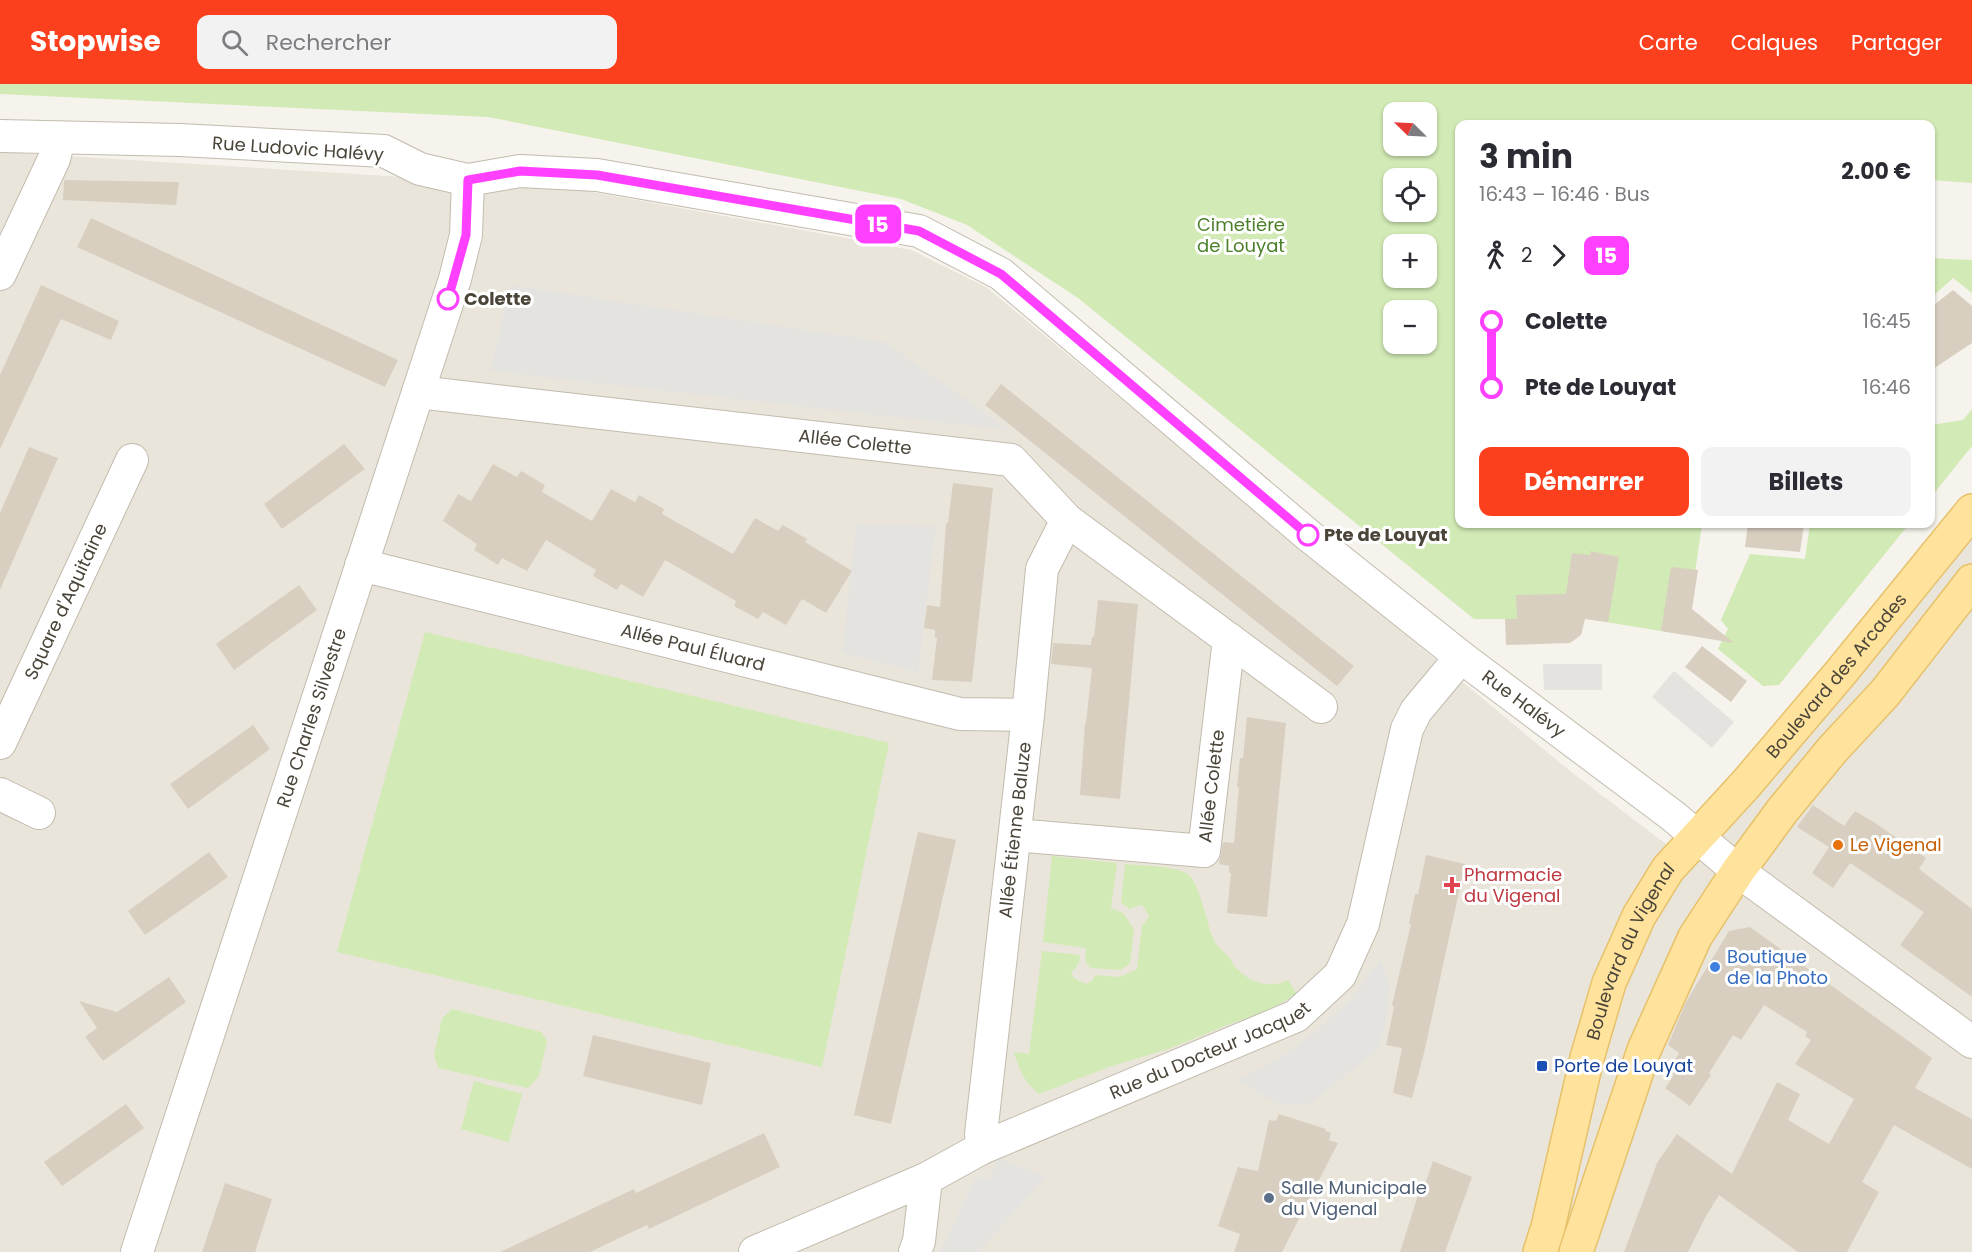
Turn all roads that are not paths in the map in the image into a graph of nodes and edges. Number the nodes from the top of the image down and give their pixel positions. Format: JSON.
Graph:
{"nodes":[{"id":1,"x":0,"y":136,"type":"edge"},
{"id":2,"x":59,"y":138,"type":"junction"},
{"id":3,"x":468,"y":180,"type":"junction"},
{"id":4,"x":0,"y":274,"type":"edge"},
{"id":5,"x":418,"y":392,"type":"junction"},
{"id":6,"x":132,"y":460,"type":"dead end"},
{"id":7,"x":1972,"y":511,"type":"edge"},
{"id":8,"x":1068,"y":520,"type":"junction"},
{"id":9,"x":1308,"y":535,"type":"joint"},
{"id":10,"x":362,"y":565,"type":"junction"},
{"id":11,"x":1972,"y":581,"type":"edge"},
{"id":12,"x":1229,"y":639,"type":"junction"},
{"id":13,"x":1461,"y":657,"type":"junction"},
{"id":14,"x":1321,"y":707,"type":"dead end"},
{"id":15,"x":1028,"y":716,"type":"junction"},
{"id":16,"x":0,"y":743,"type":"edge"},
{"id":17,"x":0,"y":794,"type":"edge"},
{"id":18,"x":39,"y":813,"type":"dead end"},
{"id":19,"x":1015,"y":835,"type":"junction"},
{"id":20,"x":1699,"y":837,"type":"junction"},
{"id":21,"x":1738,"y":871,"type":"junction"},
{"id":22,"x":1972,"y":1042,"type":"edge"},
{"id":23,"x":982,"y":1148,"type":"junction"},
{"id":24,"x":926,"y":1179,"type":"junction"},
{"id":25,"x":137,"y":1252,"type":"edge"},
{"id":26,"x":755,"y":1252,"type":"edge"},
{"id":27,"x":915,"y":1252,"type":"edge"},
{"id":28,"x":1539,"y":1252,"type":"edge"},
{"id":29,"x":1576,"y":1252,"type":"edge"}],
"edges":[{"from":1,"to":2,"type":"street","name":"Rue Ludovic Halévy"},
{"from":2,"to":3,"type":"street","name":"Rue Ludovic Halévy"},
{"from":2,"to":4,"type":"street"},
{"from":3,"to":5,"type":"street","name":"Rue Charles Silvestre"},
{"from":3,"to":9,"type":"street","name":"Rue Ludovic Halévy"},
{"from":5,"to":8,"type":"street","name":"Allée Colette"},
{"from":5,"to":10,"type":"street","name":"Rue Charles Silvestre"},
{"from":6,"to":16,"type":"street","name":"Square d'Aquitaine"},
{"from":7,"to":20,"type":"main road","name":"Boulevard des Arcades"},
{"from":8,"to":12,"type":"street","name":"Allée Colette"},
{"from":8,"to":15,"type":"street","name":"Allée Étienne Baluze"},
{"from":9,"to":13,"type":"street","name":"Rue Halévy"},
{"from":10,"to":15,"type":"street","name":"Allée Paul Éluard"},
{"from":10,"to":25,"type":"street","name":"Rue Charles Silvestre"},
{"from":11,"to":21,"type":"main road"},
{"from":12,"to":14,"type":"street","name":"Allée Colette"},
{"from":12,"to":19,"type":"street","name":"Allée Colette"},
{"from":13,"to":20,"type":"street","name":"Rue Halévy"},
{"from":13,"to":23,"type":"street","name":"Rue du Docteur Jacquet"},
{"from":15,"to":19,"type":"street","name":"Allée Étienne Baluze"},
{"from":17,"to":18,"type":"street"},
{"from":19,"to":23,"type":"street","name":"Allée Étienne Baluze"},
{"from":20,"to":21,"type":"street","name":"Rue Halévy"},
{"from":20,"to":28,"type":"main road","name":"Boulevard du Vigenal"},
{"from":21,"to":22,"type":"street","name":"Rue Halévy"},
{"from":21,"to":29,"type":"main road"},
{"from":23,"to":24,"type":"street","name":"Rue du Docteur Jacquet"},
{"from":24,"to":26,"type":"street","name":"Rue du Docteur Jacquet"},
{"from":24,"to":27,"type":"street"}]}
